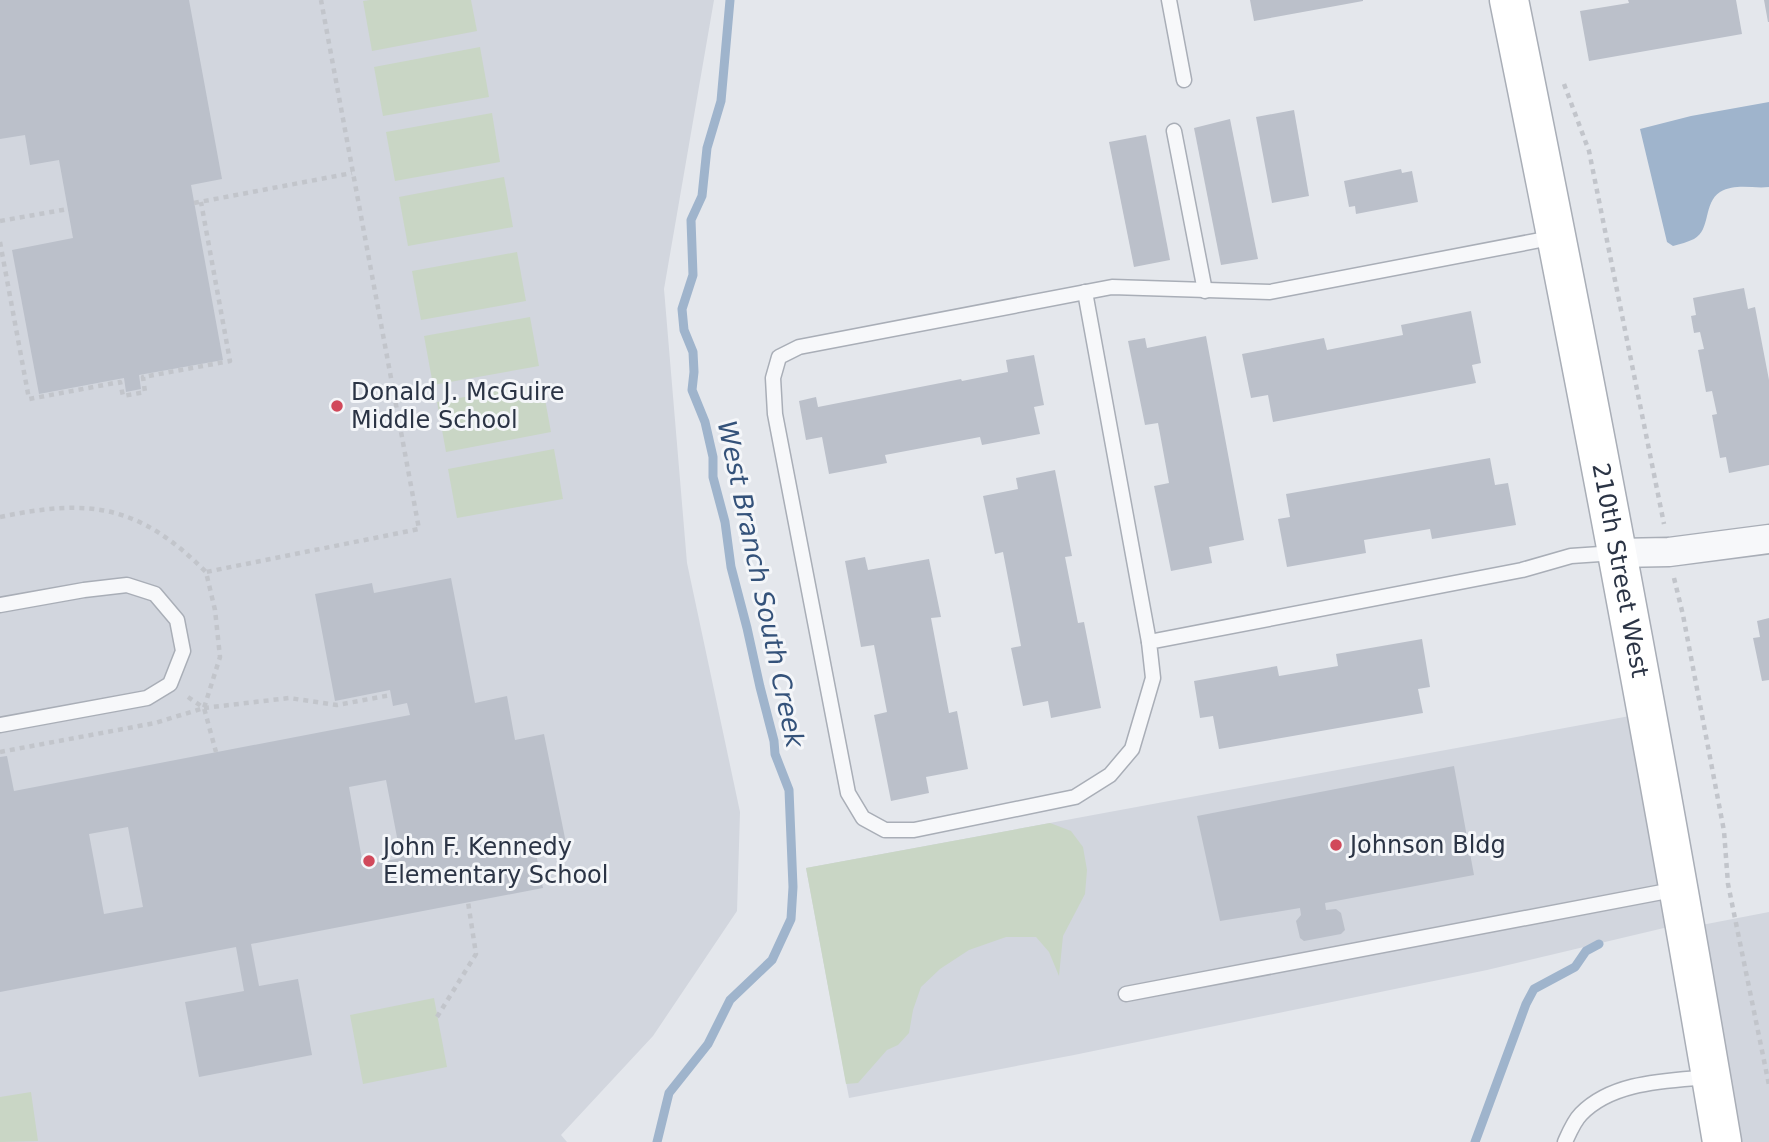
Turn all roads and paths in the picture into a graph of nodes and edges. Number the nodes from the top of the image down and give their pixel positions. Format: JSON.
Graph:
{"nodes":[{"id":1,"x":321,"y":0,"type":"edge"},
{"id":2,"x":1169,"y":0,"type":"edge"},
{"id":3,"x":1509,"y":0,"type":"edge"},
{"id":4,"x":1184,"y":80,"type":"dead end"},
{"id":5,"x":1174,"y":131,"type":"dead end"},
{"id":6,"x":352,"y":173,"type":"junction"},
{"id":7,"x":201,"y":202,"type":"junction"},
{"id":8,"x":194,"y":203,"type":"dead end"},
{"id":9,"x":68,"y":209,"type":"dead end"},
{"id":10,"x":0,"y":222,"type":"edge"},
{"id":11,"x":1557,"y":237,"type":"junction"},
{"id":12,"x":0,"y":242,"type":"edge"},
{"id":13,"x":1205,"y":291,"type":"junction"},
{"id":14,"x":1085,"y":292,"type":"junction"},
{"id":15,"x":0,"y":517,"type":"edge"},
{"id":16,"x":1769,"y":539,"type":"edge"},
{"id":17,"x":1617,"y":553,"type":"junction"},
{"id":18,"x":205,"y":572,"type":"junction"},
{"id":19,"x":0,"y":606,"type":"edge"},
{"id":20,"x":1149,"y":642,"type":"junction"},
{"id":21,"x":170,"y":684,"type":"junction"},
{"id":22,"x":391,"y":695,"type":"dead end"},
{"id":23,"x":204,"y":708,"type":"junction"},
{"id":24,"x":0,"y":726,"type":"edge"},
{"id":25,"x":0,"y":752,"type":"edge"},
{"id":26,"x":216,"y":752,"type":"dead end"},
{"id":27,"x":1680,"y":889,"type":"junction"},
{"id":28,"x":468,"y":902,"type":"dead end"},
{"id":29,"x":1126,"y":994,"type":"dead end"},
{"id":30,"x":437,"y":1017,"type":"dead end"},
{"id":31,"x":1711,"y":1076,"type":"junction"},
{"id":32,"x":1564,"y":1142,"type":"edge"},
{"id":33,"x":1722,"y":1142,"type":"edge"}],
"edges":[{"from":1,"to":6,"type":"path"},
{"from":2,"to":4,"type":"lane"},
{"from":3,"to":11,"type":"street","name":"210th Street West"},
{"from":5,"to":13,"type":"lane"},
{"from":6,"to":7,"type":"path"},
{"from":6,"to":18,"type":"path"},
{"from":7,"to":8,"type":"path"},
{"from":7,"to":12,"type":"path"},
{"from":9,"to":10,"type":"path"},
{"from":11,"to":13,"type":"lane"},
{"from":11,"to":17,"type":"street","name":"210th Street West"},
{"from":13,"to":14,"type":"lane"},
{"from":14,"to":20,"type":"lane"},
{"from":14,"to":20,"type":"lane"},
{"from":15,"to":18,"type":"path"},
{"from":16,"to":17,"type":"street"},
{"from":17,"to":20,"type":"lane"},
{"from":17,"to":27,"type":"street","name":"210th Street West"},
{"from":18,"to":23,"type":"path"},
{"from":19,"to":21,"type":"lane"},
{"from":21,"to":23,"type":"path"},
{"from":21,"to":24,"type":"lane"},
{"from":22,"to":23,"type":"path"},
{"from":23,"to":25,"type":"path"},
{"from":23,"to":26,"type":"path"},
{"from":27,"to":29,"type":"lane"},
{"from":27,"to":31,"type":"street","name":"210th Street West"},
{"from":28,"to":30,"type":"path"},
{"from":31,"to":32,"type":"lane"},
{"from":31,"to":33,"type":"street","name":"210th Street West"}]}
